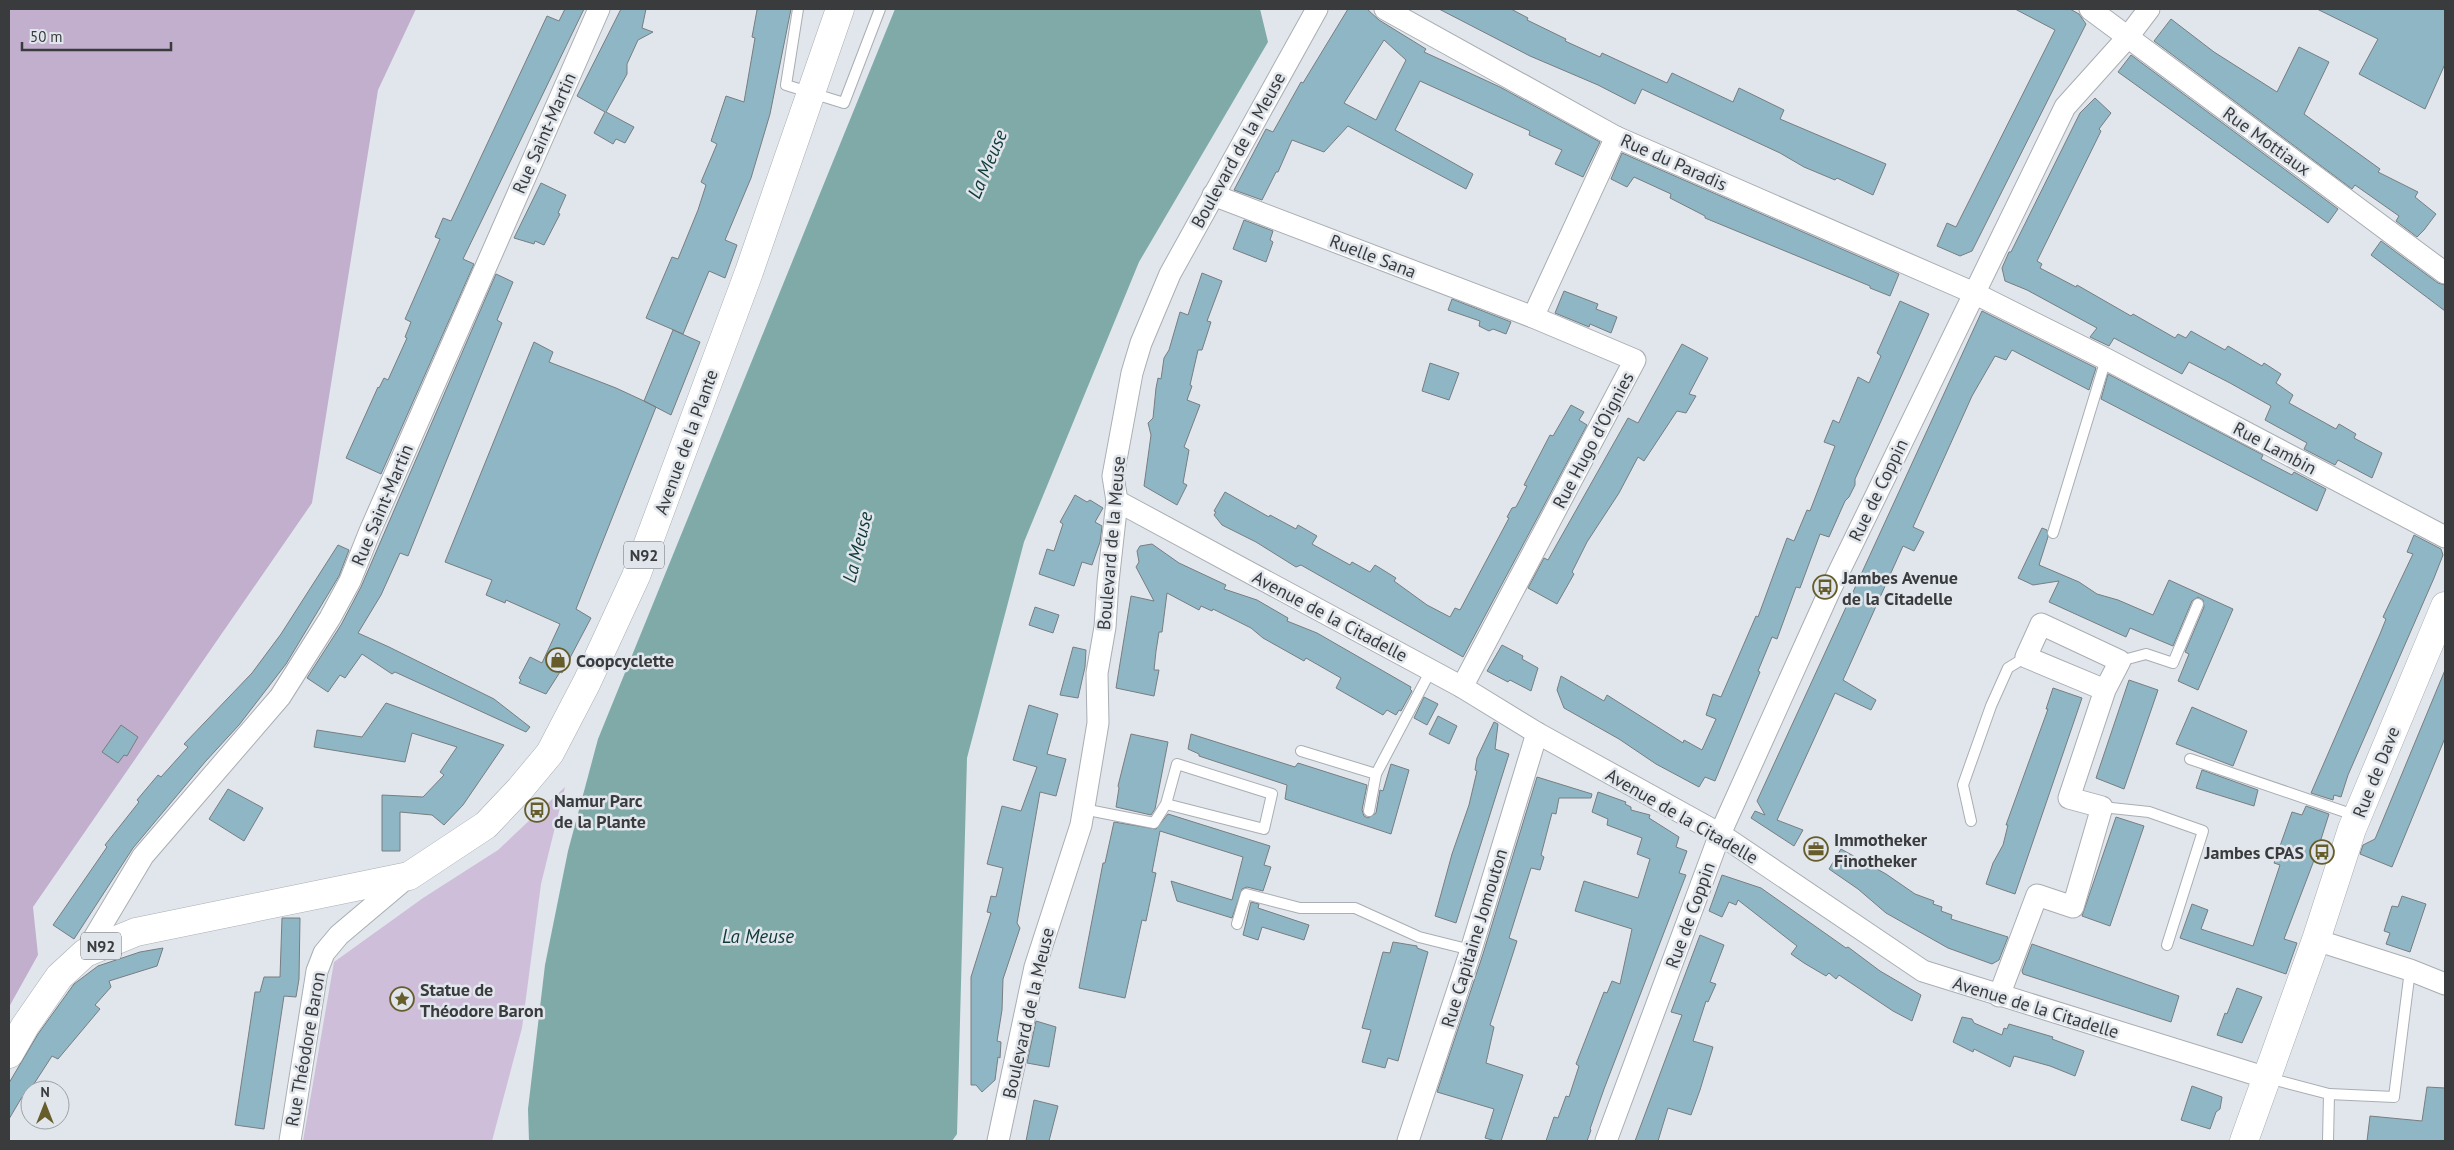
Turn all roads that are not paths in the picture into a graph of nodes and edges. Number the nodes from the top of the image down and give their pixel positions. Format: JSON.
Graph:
{"nodes":[{"id":1,"x":599,"y":9,"type":"edge"},
{"id":2,"x":798,"y":9,"type":"edge"},
{"id":3,"x":840,"y":9,"type":"edge"},
{"id":4,"x":880,"y":9,"type":"edge"},
{"id":5,"x":1317,"y":9,"type":"edge"},
{"id":6,"x":1385,"y":9,"type":"edge"},
{"id":7,"x":2090,"y":9,"type":"edge"},
{"id":8,"x":2149,"y":9,"type":"edge"},
{"id":9,"x":2127,"y":38,"type":"junction"},
{"id":10,"x":813,"y":94,"type":"junction"},
{"id":11,"x":1616,"y":137,"type":"junction"},
{"id":12,"x":1213,"y":195,"type":"junction"},
{"id":13,"x":2445,"y":273,"type":"edge"},
{"id":14,"x":1974,"y":293,"type":"junction"},
{"id":15,"x":1533,"y":317,"type":"junction"},
{"id":16,"x":2106,"y":359,"type":"junction"},
{"id":17,"x":1117,"y":501,"type":"junction"},
{"id":18,"x":2052,"y":533,"type":"dead end"},
{"id":19,"x":2445,"y":537,"type":"edge"},
{"id":20,"x":2198,"y":604,"type":"dead end"},
{"id":21,"x":2445,"y":606,"type":"edge"},
{"id":22,"x":2026,"y":658,"type":"junction"},
{"id":23,"x":2120,"y":661,"type":"junction"},
{"id":24,"x":1431,"y":670,"type":"junction"},
{"id":25,"x":1462,"y":687,"type":"junction"},
{"id":26,"x":2105,"y":690,"type":"junction"},
{"id":27,"x":1537,"y":733,"type":"junction"},
{"id":28,"x":1300,"y":751,"type":"dead end"},
{"id":29,"x":2190,"y":760,"type":"dead end"},
{"id":30,"x":1376,"y":774,"type":"junction"},
{"id":31,"x":1166,"y":804,"type":"junction"},
{"id":32,"x":2102,"y":807,"type":"junction"},
{"id":33,"x":1083,"y":809,"type":"junction"},
{"id":34,"x":1369,"y":811,"type":"dead end"},
{"id":35,"x":2358,"y":817,"type":"junction"},
{"id":36,"x":1971,"y":820,"type":"dead end"},
{"id":37,"x":1720,"y":834,"type":"junction"},
{"id":38,"x":409,"y":876,"type":"junction"},
{"id":39,"x":1237,"y":924,"type":"dead end"},
{"id":40,"x":2316,"y":940,"type":"junction"},
{"id":41,"x":2167,"y":945,"type":"dead end"},
{"id":42,"x":1472,"y":950,"type":"junction"},
{"id":43,"x":85,"y":953,"type":"junction"},
{"id":44,"x":2410,"y":970,"type":"junction"},
{"id":45,"x":2445,"y":984,"type":"edge"},
{"id":46,"x":1999,"y":996,"type":"junction"},
{"id":47,"x":9,"y":1054,"type":"edge"},
{"id":48,"x":2267,"y":1078,"type":"junction"},
{"id":49,"x":2330,"y":1094,"type":"junction"},
{"id":50,"x":290,"y":1141,"type":"edge"},
{"id":51,"x":998,"y":1141,"type":"edge"},
{"id":52,"x":1408,"y":1141,"type":"edge"},
{"id":53,"x":1606,"y":1141,"type":"edge"},
{"id":54,"x":2244,"y":1141,"type":"edge"},
{"id":55,"x":2328,"y":1141,"type":"edge"}],
"edges":[{"from":1,"to":43,"type":"street","name":"Rue Saint-Martin"},
{"from":2,"to":10,"type":"lane"},
{"from":3,"to":10,"type":"main road","name":"Avenue de la Plante","number":"N92"},
{"from":4,"to":10,"type":"lane"},
{"from":5,"to":12,"type":"street","name":"Boulevard de la Meuse"},
{"from":6,"to":11,"type":"street","name":"Rue du Paradis"},
{"from":7,"to":9,"type":"street","name":"Rue Mottiaux"},
{"from":8,"to":9,"type":"street","name":"Rue de Coppin"},
{"from":9,"to":13,"type":"street","name":"Rue Mottiaux"},
{"from":9,"to":14,"type":"street","name":"Rue de Coppin"},
{"from":10,"to":38,"type":"main road","name":"Avenue de la Plante","number":"N92"},
{"from":11,"to":14,"type":"street","name":"Rue du Paradis"},
{"from":11,"to":15,"type":"street"},
{"from":12,"to":15,"type":"street","name":"Ruelle Sana"},
{"from":12,"to":17,"type":"street","name":"Boulevard de la Meuse"},
{"from":14,"to":16,"type":"street","name":"Rue Lambin"},
{"from":14,"to":37,"type":"street","name":"Rue de Coppin"},
{"from":15,"to":25,"type":"street","name":"Rue Hugo d'Oignies"},
{"from":16,"to":18,"type":"lane"},
{"from":16,"to":19,"type":"street","name":"Rue Lambin"},
{"from":17,"to":24,"type":"street","name":"Avenue de la Citadelle"},
{"from":17,"to":33,"type":"street","name":"Boulevard de la Meuse"},
{"from":20,"to":23,"type":"lane"},
{"from":21,"to":35,"type":"main road","name":"Rue de Dave"},
{"from":22,"to":23,"type":"street"},
{"from":22,"to":26,"type":"street"},
{"from":22,"to":36,"type":"lane"},
{"from":23,"to":26,"type":"street"},
{"from":24,"to":25,"type":"street","name":"Avenue de la Citadelle"},
{"from":24,"to":30,"type":"lane"},
{"from":25,"to":27,"type":"street","name":"Avenue de la Citadelle"},
{"from":26,"to":32,"type":"street"},
{"from":27,"to":37,"type":"street","name":"Avenue de la Citadelle"},
{"from":27,"to":42,"type":"street","name":"Rue Capitaine Jomouton"},
{"from":28,"to":30,"type":"lane"},
{"from":29,"to":35,"type":"lane"},
{"from":30,"to":34,"type":"lane"},
{"from":31,"to":31,"type":"lane"},
{"from":31,"to":33,"type":"lane"},
{"from":32,"to":41,"type":"lane"},
{"from":32,"to":46,"type":"street"},
{"from":33,"to":51,"type":"street","name":"Boulevard de la Meuse"},
{"from":35,"to":40,"type":"main road","name":"Rue de Dave"},
{"from":37,"to":46,"type":"street","name":"Avenue de la Citadelle"},
{"from":37,"to":53,"type":"street","name":"Rue de Coppin"},
{"from":38,"to":43,"type":"main road","name":"Avenue de la Plante","number":"N92"},
{"from":38,"to":50,"type":"street","name":"Rue Théodore Baron"},
{"from":39,"to":42,"type":"lane"},
{"from":40,"to":44,"type":"street"},
{"from":40,"to":48,"type":"main road","name":"Rue de Dave"},
{"from":42,"to":52,"type":"street","name":"Rue Capitaine Jomouton"},
{"from":43,"to":47,"type":"main road","number":"N92"},
{"from":44,"to":45,"type":"street"},
{"from":44,"to":49,"type":"lane"},
{"from":46,"to":48,"type":"street","name":"Avenue de la Citadelle"},
{"from":48,"to":49,"type":"lane"},
{"from":48,"to":54,"type":"main road","name":"Rue de Dave"},
{"from":49,"to":55,"type":"lane"}]}
